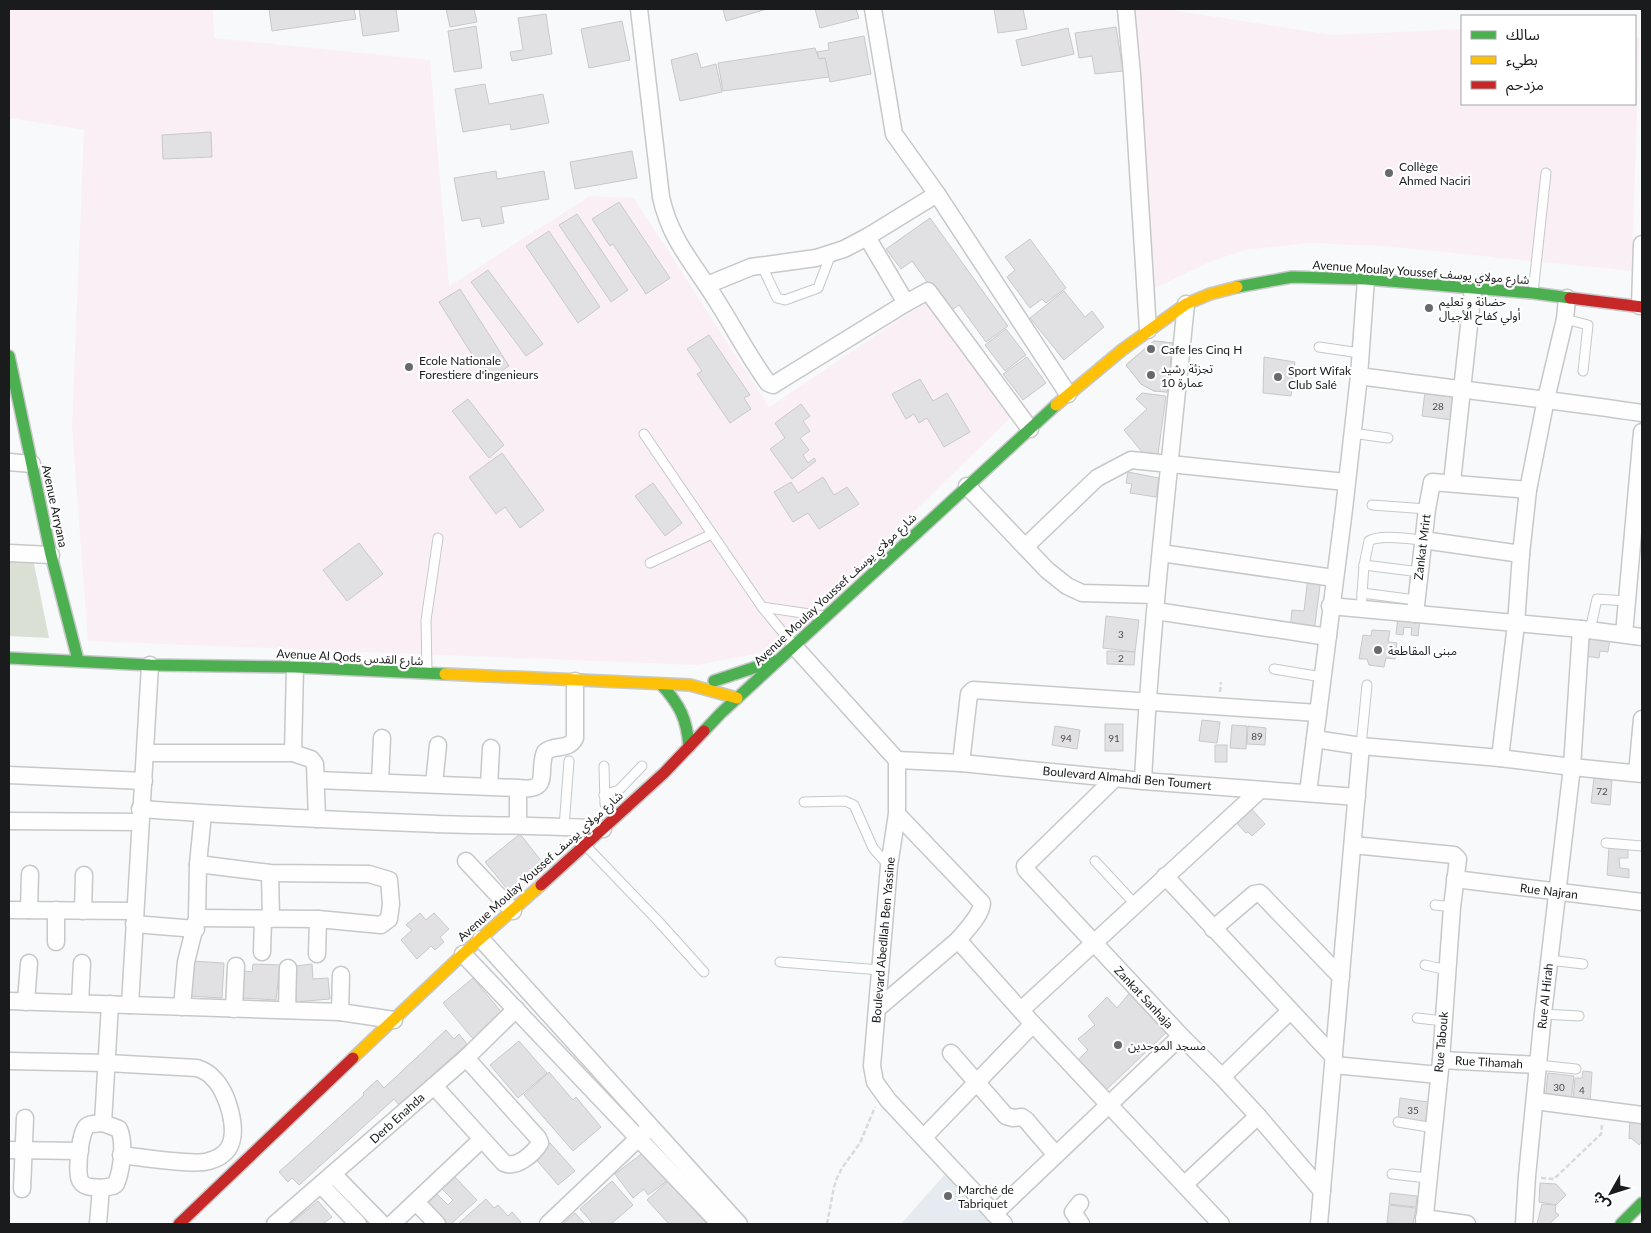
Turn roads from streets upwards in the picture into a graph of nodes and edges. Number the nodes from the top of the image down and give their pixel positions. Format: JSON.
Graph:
{"nodes":[{"id":1,"x":639,"y":9,"type":"edge"},
{"id":2,"x":873,"y":9,"type":"edge"},
{"id":3,"x":1126,"y":9,"type":"edge"},
{"id":4,"x":937,"y":194,"type":"junction"},
{"id":5,"x":867,"y":237,"type":"junction"},
{"id":6,"x":1642,"y":244,"type":"edge"},
{"id":7,"x":1366,"y":279,"type":"junction"},
{"id":8,"x":707,"y":286,"type":"junction"},
{"id":9,"x":1473,"y":289,"type":"junction"},
{"id":10,"x":1567,"y":298,"type":"junction"},
{"id":11,"x":906,"y":303,"type":"junction"},
{"id":12,"x":1186,"y":304,"type":"junction"},
{"id":13,"x":1641,"y":307,"type":"edge"},
{"id":14,"x":1148,"y":330,"type":"junction"},
{"id":15,"x":9,"y":356,"type":"edge"},
{"id":16,"x":1359,"y":376,"type":"junction"},
{"id":17,"x":1462,"y":391,"type":"junction"},
{"id":18,"x":1068,"y":394,"type":"junction"},
{"id":19,"x":1546,"y":399,"type":"junction"},
{"id":20,"x":14,"y":404,"type":"edge"},
{"id":21,"x":1642,"y":413,"type":"edge"},
{"id":22,"x":1030,"y":429,"type":"junction"},
{"id":23,"x":1642,"y":432,"type":"edge"},
{"id":24,"x":9,"y":462,"type":"edge"},
{"id":25,"x":32,"y":464,"type":"junction"},
{"id":26,"x":1170,"y":465,"type":"junction"},
{"id":27,"x":1346,"y":482,"type":"junction"},
{"id":28,"x":1452,"y":482,"type":"junction"},
{"id":29,"x":967,"y":486,"type":"junction"},
{"id":30,"x":1528,"y":490,"type":"junction"},
{"id":31,"x":1423,"y":540,"type":"junction"},
{"id":32,"x":1025,"y":547,"type":"junction"},
{"id":33,"x":9,"y":553,"type":"edge"},
{"id":34,"x":1161,"y":553,"type":"junction"},
{"id":35,"x":1520,"y":554,"type":"junction"},
{"id":36,"x":52,"y":555,"type":"junction"},
{"id":37,"x":1334,"y":578,"type":"junction"},
{"id":38,"x":1156,"y":603,"type":"junction"},
{"id":39,"x":1330,"y":606,"type":"junction"},
{"id":40,"x":1416,"y":607,"type":"junction"},
{"id":41,"x":1516,"y":624,"type":"junction"},
{"id":42,"x":1585,"y":630,"type":"junction"},
{"id":43,"x":1624,"y":634,"type":"junction"},
{"id":44,"x":1328,"y":637,"type":"junction"},
{"id":45,"x":1642,"y":637,"type":"edge"},
{"id":46,"x":794,"y":646,"type":"junction"},
{"id":47,"x":9,"y":658,"type":"edge"},
{"id":48,"x":781,"y":659,"type":"junction"},
{"id":49,"x":78,"y":660,"type":"junction"},
{"id":50,"x":150,"y":665,"type":"junction"},
{"id":51,"x":296,"y":667,"type":"junction"},
{"id":52,"x":575,"y":681,"type":"junction"},
{"id":53,"x":714,"y":681,"type":"junction"},
{"id":54,"x":754,"y":683,"type":"junction"},
{"id":55,"x":661,"y":684,"type":"junction"},
{"id":56,"x":690,"y":685,"type":"junction"},
{"id":57,"x":737,"y":698,"type":"junction"},
{"id":58,"x":1147,"y":702,"type":"junction"},
{"id":59,"x":1318,"y":713,"type":"junction"},
{"id":60,"x":1642,"y":719,"type":"edge"},
{"id":61,"x":382,"y":738,"type":"dead end"},
{"id":62,"x":1315,"y":739,"type":"junction"},
{"id":63,"x":438,"y":745,"type":"dead end"},
{"id":64,"x":1361,"y":746,"type":"junction"},
{"id":65,"x":689,"y":747,"type":"junction"},
{"id":66,"x":491,"y":748,"type":"dead end"},
{"id":67,"x":146,"y":753,"type":"junction"},
{"id":68,"x":293,"y":753,"type":"junction"},
{"id":69,"x":1500,"y":758,"type":"junction"},
{"id":70,"x":897,"y":760,"type":"junction"},
{"id":71,"x":961,"y":763,"type":"junction"},
{"id":72,"x":1572,"y":767,"type":"junction"},
{"id":73,"x":1640,"y":773,"type":"edge"},
{"id":74,"x":9,"y":775,"type":"edge"},
{"id":75,"x":1115,"y":778,"type":"junction"},
{"id":76,"x":316,"y":780,"type":"junction"},
{"id":77,"x":144,"y":781,"type":"junction"},
{"id":78,"x":1143,"y":781,"type":"junction"},
{"id":79,"x":380,"y":782,"type":"junction"},
{"id":80,"x":434,"y":784,"type":"junction"},
{"id":81,"x":489,"y":786,"type":"junction"},
{"id":82,"x":518,"y":788,"type":"junction"},
{"id":83,"x":1260,"y":790,"type":"junction"},
{"id":84,"x":1308,"y":793,"type":"junction"},
{"id":85,"x":1357,"y":797,"type":"junction"},
{"id":86,"x":203,"y":814,"type":"junction"},
{"id":87,"x":897,"y":814,"type":"junction"},
{"id":88,"x":140,"y":816,"type":"junction"},
{"id":89,"x":317,"y":819,"type":"junction"},
{"id":90,"x":9,"y":821,"type":"edge"},
{"id":91,"x":609,"y":824,"type":"junction"},
{"id":92,"x":518,"y":826,"type":"junction"},
{"id":93,"x":1353,"y":845,"type":"junction"},
{"id":94,"x":466,"y":861,"type":"dead end"},
{"id":95,"x":198,"y":864,"type":"junction"},
{"id":96,"x":270,"y":873,"type":"junction"},
{"id":97,"x":30,"y":874,"type":"dead end"},
{"id":98,"x":84,"y":875,"type":"dead end"},
{"id":99,"x":1165,"y":876,"type":"junction"},
{"id":100,"x":1455,"y":879,"type":"junction"},
{"id":101,"x":1558,"y":892,"type":"junction"},
{"id":102,"x":1642,"y":902,"type":"edge"},
{"id":103,"x":9,"y":910,"type":"edge"},
{"id":104,"x":29,"y":910,"type":"junction"},
{"id":105,"x":56,"y":910,"type":"junction"},
{"id":106,"x":83,"y":910,"type":"junction"},
{"id":107,"x":513,"y":911,"type":"junction"},
{"id":108,"x":135,"y":918,"type":"junction"},
{"id":109,"x":267,"y":919,"type":"junction"},
{"id":110,"x":318,"y":919,"type":"junction"},
{"id":111,"x":196,"y":923,"type":"junction"},
{"id":112,"x":1214,"y":929,"type":"junction"},
{"id":113,"x":481,"y":939,"type":"junction"},
{"id":114,"x":958,"y":940,"type":"junction"},
{"id":115,"x":56,"y":942,"type":"dead end"},
{"id":116,"x":1093,"y":943,"type":"junction"},
{"id":117,"x":262,"y":952,"type":"dead end"},
{"id":118,"x":317,"y":954,"type":"dead end"},
{"id":119,"x":463,"y":954,"type":"junction"},
{"id":120,"x":30,"y":963,"type":"dead end"},
{"id":121,"x":82,"y":963,"type":"dead end"},
{"id":122,"x":236,"y":966,"type":"dead end"},
{"id":123,"x":288,"y":968,"type":"dead end"},
{"id":124,"x":342,"y":975,"type":"dead end"},
{"id":125,"x":1341,"y":977,"type":"junction"},
{"id":126,"x":9,"y":1001,"type":"edge"},
{"id":127,"x":26,"y":1002,"type":"junction"},
{"id":128,"x":80,"y":1004,"type":"junction"},
{"id":129,"x":110,"y":1004,"type":"junction"},
{"id":130,"x":130,"y":1005,"type":"junction"},
{"id":131,"x":182,"y":1007,"type":"junction"},
{"id":132,"x":234,"y":1009,"type":"junction"},
{"id":133,"x":516,"y":1009,"type":"junction"},
{"id":134,"x":287,"y":1010,"type":"junction"},
{"id":135,"x":877,"y":1010,"type":"junction"},
{"id":136,"x":1021,"y":1010,"type":"junction"},
{"id":137,"x":1290,"y":1011,"type":"junction"},
{"id":138,"x":340,"y":1012,"type":"junction"},
{"id":139,"x":394,"y":1020,"type":"junction"},
{"id":140,"x":1033,"y":1024,"type":"junction"},
{"id":141,"x":1180,"y":1036,"type":"junction"},
{"id":142,"x":952,"y":1053,"type":"dead end"},
{"id":143,"x":466,"y":1058,"type":"junction"},
{"id":144,"x":9,"y":1061,"type":"edge"},
{"id":145,"x":1334,"y":1061,"type":"junction"},
{"id":146,"x":107,"y":1063,"type":"junction"},
{"id":147,"x":1538,"y":1065,"type":"junction"},
{"id":148,"x":1440,"y":1067,"type":"junction"},
{"id":149,"x":1222,"y":1077,"type":"junction"},
{"id":150,"x":977,"y":1082,"type":"junction"},
{"id":151,"x":434,"y":1086,"type":"junction"},
{"id":152,"x":1536,"y":1101,"type":"junction"},
{"id":153,"x":1109,"y":1103,"type":"junction"},
{"id":154,"x":1642,"y":1115,"type":"edge"},
{"id":155,"x":1258,"y":1116,"type":"junction"},
{"id":156,"x":25,"y":1118,"type":"dead end"},
{"id":157,"x":103,"y":1123,"type":"junction"},
{"id":158,"x":651,"y":1127,"type":"junction"},
{"id":159,"x":924,"y":1137,"type":"junction"},
{"id":160,"x":639,"y":1138,"type":"junction"},
{"id":161,"x":481,"y":1140,"type":"junction"},
{"id":162,"x":16,"y":1150,"type":"edge"},
{"id":163,"x":80,"y":1151,"type":"junction"},
{"id":164,"x":121,"y":1155,"type":"junction"},
{"id":165,"x":1056,"y":1155,"type":"junction"},
{"id":166,"x":334,"y":1174,"type":"junction"},
{"id":167,"x":1185,"y":1184,"type":"junction"},
{"id":168,"x":321,"y":1185,"type":"junction"},
{"id":169,"x":101,"y":1188,"type":"junction"},
{"id":170,"x":22,"y":1189,"type":"dead end"},
{"id":171,"x":1322,"y":1190,"type":"junction"},
{"id":172,"x":416,"y":1202,"type":"junction"},
{"id":173,"x":1080,"y":1203,"type":"dead end"},
{"id":174,"x":1642,"y":1203,"type":"edge"},
{"id":175,"x":999,"y":1219,"type":"edge"},
{"id":176,"x":1424,"y":1221,"type":"edge"},
{"id":177,"x":98,"y":1224,"type":"edge"},
{"id":178,"x":179,"y":1224,"type":"edge"},
{"id":179,"x":275,"y":1224,"type":"edge"},
{"id":180,"x":358,"y":1224,"type":"edge"},
{"id":181,"x":382,"y":1224,"type":"edge"},
{"id":182,"x":392,"y":1224,"type":"edge"},
{"id":183,"x":437,"y":1224,"type":"edge"},
{"id":184,"x":548,"y":1224,"type":"edge"},
{"id":185,"x":720,"y":1224,"type":"edge"},
{"id":186,"x":739,"y":1224,"type":"edge"},
{"id":187,"x":1081,"y":1224,"type":"edge"},
{"id":188,"x":1221,"y":1224,"type":"edge"},
{"id":189,"x":1319,"y":1224,"type":"edge"},
{"id":190,"x":1467,"y":1224,"type":"edge"},
{"id":191,"x":1524,"y":1224,"type":"edge"},
{"id":192,"x":1620,"y":1224,"type":"edge"}],
"edges":[{"from":1,"to":8,"type":"street"},
{"from":2,"to":4,"type":"street"},
{"from":3,"to":14,"type":"street"},
{"from":4,"to":5,"type":"street"},
{"from":4,"to":18,"type":"street"},
{"from":5,"to":8,"type":"street"},
{"from":5,"to":11,"type":"street"},
{"from":6,"to":13,"type":"street"},
{"from":7,"to":9,"type":"street","name":"Avenue Moulay Youssef شارع مولاي يوسف"},
{"from":7,"to":12,"type":"street","name":"Avenue Moulay Youssef شارع مولاي يوسف"},
{"from":7,"to":16,"type":"street"},
{"from":8,"to":11,"type":"street"},
{"from":9,"to":10,"type":"street","name":"Avenue Moulay Youssef شارع مولاي يوسف"},
{"from":9,"to":17,"type":"street"},
{"from":10,"to":13,"type":"street","name":"Avenue Moulay Youssef شارع مولاي يوسف"},
{"from":10,"to":19,"type":"street"},
{"from":11,"to":22,"type":"street"},
{"from":12,"to":14,"type":"street","name":"Avenue Moulay Youssef شارع مولاي يوسف"},
{"from":12,"to":26,"type":"street"},
{"from":14,"to":18,"type":"street","name":"Avenue Moulay Youssef شارع مولاي يوسف"},
{"from":15,"to":20,"type":"street","name":"Avenue Arryana"},
{"from":16,"to":17,"type":"street"},
{"from":16,"to":27,"type":"street"},
{"from":17,"to":19,"type":"street"},
{"from":17,"to":28,"type":"street"},
{"from":18,"to":22,"type":"street","name":"Avenue Moulay Youssef شارع مولاي يوسف"},
{"from":19,"to":21,"type":"street"},
{"from":19,"to":30,"type":"street"},
{"from":20,"to":25,"type":"street","name":"Avenue Arryana"},
{"from":22,"to":29,"type":"street","name":"Avenue Moulay Youssef شارع مولاي يوسف"},
{"from":23,"to":43,"type":"street"},
{"from":24,"to":25,"type":"street"},
{"from":25,"to":36,"type":"street","name":"Avenue Arryana"},
{"from":26,"to":27,"type":"street"},
{"from":26,"to":32,"type":"street"},
{"from":26,"to":34,"type":"street"},
{"from":27,"to":37,"type":"street"},
{"from":28,"to":30,"type":"street"},
{"from":28,"to":31,"type":"street","name":"Zankat Mrirt"},
{"from":29,"to":32,"type":"street"},
{"from":29,"to":46,"type":"street","name":"Avenue Moulay Youssef شارع مولاي يوسف"},
{"from":30,"to":35,"type":"street"},
{"from":31,"to":35,"type":"street"},
{"from":31,"to":40,"type":"street","name":"Zankat Mrirt"},
{"from":32,"to":38,"type":"street"},
{"from":33,"to":36,"type":"street"},
{"from":34,"to":37,"type":"street"},
{"from":34,"to":38,"type":"street"},
{"from":35,"to":41,"type":"street"},
{"from":36,"to":49,"type":"street","name":"Avenue Arryana"},
{"from":37,"to":39,"type":"street"},
{"from":38,"to":44,"type":"street"},
{"from":38,"to":58,"type":"street"},
{"from":39,"to":40,"type":"street"},
{"from":39,"to":44,"type":"street"},
{"from":40,"to":41,"type":"street"},
{"from":41,"to":42,"type":"street"},
{"from":41,"to":69,"type":"street"},
{"from":42,"to":43,"type":"street"},
{"from":42,"to":72,"type":"street","name":"Rue Al Hirah"},
{"from":43,"to":45,"type":"street"},
{"from":44,"to":59,"type":"street"},
{"from":46,"to":48,"type":"street","name":"Avenue Moulay Youssef شارع مولاي يوسف"},
{"from":46,"to":70,"type":"street"},
{"from":47,"to":49,"type":"street","name":"Avenue Al Qods شارع القدس"},
{"from":48,"to":53,"type":"street"},
{"from":48,"to":54,"type":"street","name":"Avenue Moulay Youssef شارع مولاي يوسف"},
{"from":49,"to":50,"type":"street","name":"Avenue Al Qods شارع القدس"},
{"from":50,"to":51,"type":"street","name":"Avenue Al Qods شارع القدس"},
{"from":50,"to":67,"type":"street"},
{"from":51,"to":52,"type":"street","name":"Avenue Al Qods شارع القدس"},
{"from":51,"to":68,"type":"street"},
{"from":52,"to":55,"type":"street","name":"Avenue Al Qods شارع القدس"},
{"from":52,"to":82,"type":"street"},
{"from":53,"to":54,"type":"street","name":"Avenue Al Qods شارع القدس"},
{"from":53,"to":56,"type":"street","name":"Avenue Al Qods شارع القدس"},
{"from":54,"to":57,"type":"street","name":"Avenue Moulay Youssef شارع مولاي يوسف"},
{"from":55,"to":56,"type":"street","name":"Avenue Al Qods شارع القدس"},
{"from":55,"to":65,"type":"street"},
{"from":56,"to":57,"type":"street","name":"Avenue Al Qods شارع القدس"},
{"from":57,"to":65,"type":"street","name":"Avenue Moulay Youssef شارع مولاي يوسف"},
{"from":58,"to":59,"type":"street"},
{"from":58,"to":71,"type":"street"},
{"from":58,"to":78,"type":"street"},
{"from":59,"to":62,"type":"street"},
{"from":60,"to":73,"type":"street"},
{"from":61,"to":79,"type":"street"},
{"from":62,"to":64,"type":"street"},
{"from":62,"to":84,"type":"street"},
{"from":63,"to":80,"type":"street"},
{"from":64,"to":69,"type":"street"},
{"from":64,"to":85,"type":"street"},
{"from":65,"to":91,"type":"street","name":"Avenue Moulay Youssef شارع مولاي يوسف"},
{"from":66,"to":81,"type":"street"},
{"from":67,"to":68,"type":"street"},
{"from":67,"to":77,"type":"street"},
{"from":68,"to":76,"type":"street"},
{"from":69,"to":72,"type":"street"},
{"from":70,"to":71,"type":"street","name":"Boulevard Almahdi Ben Toumert"},
{"from":70,"to":87,"type":"street","name":"Boulevard Abedllah Ben Yassine"},
{"from":71,"to":75,"type":"street","name":"Boulevard Almahdi Ben Toumert"},
{"from":72,"to":73,"type":"street"},
{"from":72,"to":101,"type":"street","name":"Rue Al Hirah"},
{"from":74,"to":77,"type":"street"},
{"from":75,"to":78,"type":"street","name":"Boulevard Almahdi Ben Toumert"},
{"from":75,"to":116,"type":"street","name":"Zankat Sanhaja"},
{"from":76,"to":79,"type":"street"},
{"from":76,"to":89,"type":"street"},
{"from":77,"to":88,"type":"street"},
{"from":78,"to":83,"type":"street","name":"Boulevard Almahdi Ben Toumert"},
{"from":79,"to":80,"type":"street"},
{"from":80,"to":81,"type":"street"},
{"from":81,"to":82,"type":"street"},
{"from":82,"to":92,"type":"street"},
{"from":83,"to":84,"type":"street","name":"Boulevard Almahdi Ben Toumert"},
{"from":83,"to":99,"type":"street"},
{"from":84,"to":85,"type":"street","name":"Boulevard Almahdi Ben Toumert"},
{"from":85,"to":93,"type":"street"},
{"from":86,"to":88,"type":"street"},
{"from":86,"to":89,"type":"street"},
{"from":86,"to":95,"type":"street"},
{"from":87,"to":114,"type":"street"},
{"from":87,"to":135,"type":"street","name":"Boulevard Abedllah Ben Yassine"},
{"from":88,"to":90,"type":"street"},
{"from":88,"to":108,"type":"street"},
{"from":89,"to":92,"type":"street"},
{"from":91,"to":92,"type":"street"},
{"from":91,"to":107,"type":"street","name":"Avenue Moulay Youssef شارع مولاي يوسف"},
{"from":93,"to":100,"type":"street","name":"Rue Tabouk"},
{"from":93,"to":125,"type":"street"},
{"from":94,"to":107,"type":"street"},
{"from":95,"to":96,"type":"street"},
{"from":95,"to":111,"type":"street"},
{"from":96,"to":109,"type":"street"},
{"from":96,"to":110,"type":"street"},
{"from":97,"to":104,"type":"street"},
{"from":98,"to":106,"type":"street"},
{"from":99,"to":112,"type":"street"},
{"from":99,"to":116,"type":"street"},
{"from":100,"to":101,"type":"street","name":"Rue Najran"},
{"from":100,"to":148,"type":"street","name":"Rue Tabouk"},
{"from":101,"to":102,"type":"street","name":"Rue Najran"},
{"from":101,"to":147,"type":"street","name":"Rue Al Hirah"},
{"from":103,"to":104,"type":"street"},
{"from":104,"to":105,"type":"street"},
{"from":105,"to":106,"type":"street"},
{"from":105,"to":115,"type":"street"},
{"from":106,"to":108,"type":"street"},
{"from":107,"to":113,"type":"street","name":"Avenue Moulay Youssef شارع مولاي يوسف"},
{"from":108,"to":111,"type":"street"},
{"from":108,"to":130,"type":"street"},
{"from":109,"to":110,"type":"street"},
{"from":109,"to":111,"type":"street"},
{"from":109,"to":117,"type":"street"},
{"from":110,"to":118,"type":"street"},
{"from":111,"to":131,"type":"street"},
{"from":112,"to":125,"type":"street"},
{"from":112,"to":137,"type":"street"},
{"from":113,"to":119,"type":"street","name":"Avenue Moulay Youssef شارع مولاي يوسف"},
{"from":113,"to":158,"type":"street"},
{"from":114,"to":135,"type":"street"},
{"from":114,"to":136,"type":"street"},
{"from":116,"to":136,"type":"street"},
{"from":116,"to":141,"type":"street","name":"Zankat Sanhaja"},
{"from":119,"to":133,"type":"street"},
{"from":119,"to":139,"type":"street","name":"Avenue Moulay Youssef شارع مولاي يوسف"},
{"from":120,"to":127,"type":"street"},
{"from":121,"to":128,"type":"street"},
{"from":122,"to":132,"type":"street"},
{"from":123,"to":134,"type":"street"},
{"from":124,"to":138,"type":"street"},
{"from":125,"to":145,"type":"street"},
{"from":126,"to":127,"type":"street"},
{"from":127,"to":128,"type":"street"},
{"from":128,"to":129,"type":"street"},
{"from":129,"to":130,"type":"street"},
{"from":129,"to":146,"type":"street"},
{"from":130,"to":131,"type":"street"},
{"from":131,"to":132,"type":"street"},
{"from":132,"to":134,"type":"street"},
{"from":133,"to":143,"type":"street","name":"Derb Enahda"},
{"from":133,"to":160,"type":"street"},
{"from":134,"to":138,"type":"street"},
{"from":135,"to":159,"type":"street","name":"Boulevard Abedllah Ben Yassine"},
{"from":136,"to":140,"type":"street"},
{"from":137,"to":145,"type":"street"},
{"from":137,"to":149,"type":"street"},
{"from":138,"to":139,"type":"street"},
{"from":139,"to":178,"type":"street","name":"Avenue Moulay Youssef شارع مولاي يوسف"},
{"from":140,"to":150,"type":"street"},
{"from":140,"to":153,"type":"street"},
{"from":141,"to":149,"type":"street","name":"Zankat Sanhaja"},
{"from":141,"to":153,"type":"street"},
{"from":142,"to":150,"type":"street"},
{"from":143,"to":151,"type":"street","name":"Derb Enahda"},
{"from":143,"to":161,"type":"street"},
{"from":144,"to":146,"type":"street"},
{"from":145,"to":148,"type":"street","name":"Rue Tihamah"},
{"from":145,"to":171,"type":"street"},
{"from":146,"to":157,"type":"street"},
{"from":146,"to":164,"type":"street"},
{"from":147,"to":148,"type":"street","name":"Rue Tihamah"},
{"from":147,"to":152,"type":"street","name":"Rue Al Hirah"},
{"from":148,"to":176,"type":"street","name":"Rue Tabouk"},
{"from":149,"to":155,"type":"street","name":"Zankat Sanhaja"},
{"from":150,"to":159,"type":"street"},
{"from":150,"to":165,"type":"street"},
{"from":151,"to":161,"type":"street"},
{"from":151,"to":166,"type":"street","name":"Derb Enahda"},
{"from":152,"to":154,"type":"street"},
{"from":152,"to":191,"type":"street","name":"Rue Al Hirah"},
{"from":153,"to":165,"type":"street"},
{"from":153,"to":167,"type":"street"},
{"from":155,"to":167,"type":"street"},
{"from":155,"to":171,"type":"street","name":"Zankat Sanhaja"},
{"from":156,"to":162,"type":"street"},
{"from":157,"to":163,"type":"street"},
{"from":157,"to":164,"type":"street"},
{"from":158,"to":160,"type":"street"},
{"from":158,"to":186,"type":"street"},
{"from":159,"to":175,"type":"street","name":"Boulevard Abedllah Ben Yassine"},
{"from":160,"to":184,"type":"street"},
{"from":160,"to":185,"type":"street"},
{"from":161,"to":172,"type":"street"},
{"from":162,"to":163,"type":"street"},
{"from":162,"to":170,"type":"street"},
{"from":163,"to":169,"type":"street"},
{"from":164,"to":169,"type":"street"},
{"from":165,"to":175,"type":"street"},
{"from":166,"to":168,"type":"street","name":"Derb Enahda"},
{"from":166,"to":181,"type":"street"},
{"from":167,"to":188,"type":"street"},
{"from":168,"to":179,"type":"street","name":"Derb Enahda"},
{"from":168,"to":180,"type":"street"},
{"from":169,"to":177,"type":"street"},
{"from":171,"to":189,"type":"street"},
{"from":172,"to":182,"type":"street"},
{"from":172,"to":183,"type":"street"},
{"from":173,"to":187,"type":"street"},
{"from":174,"to":192,"type":"street"},
{"from":176,"to":190,"type":"street"}]}
